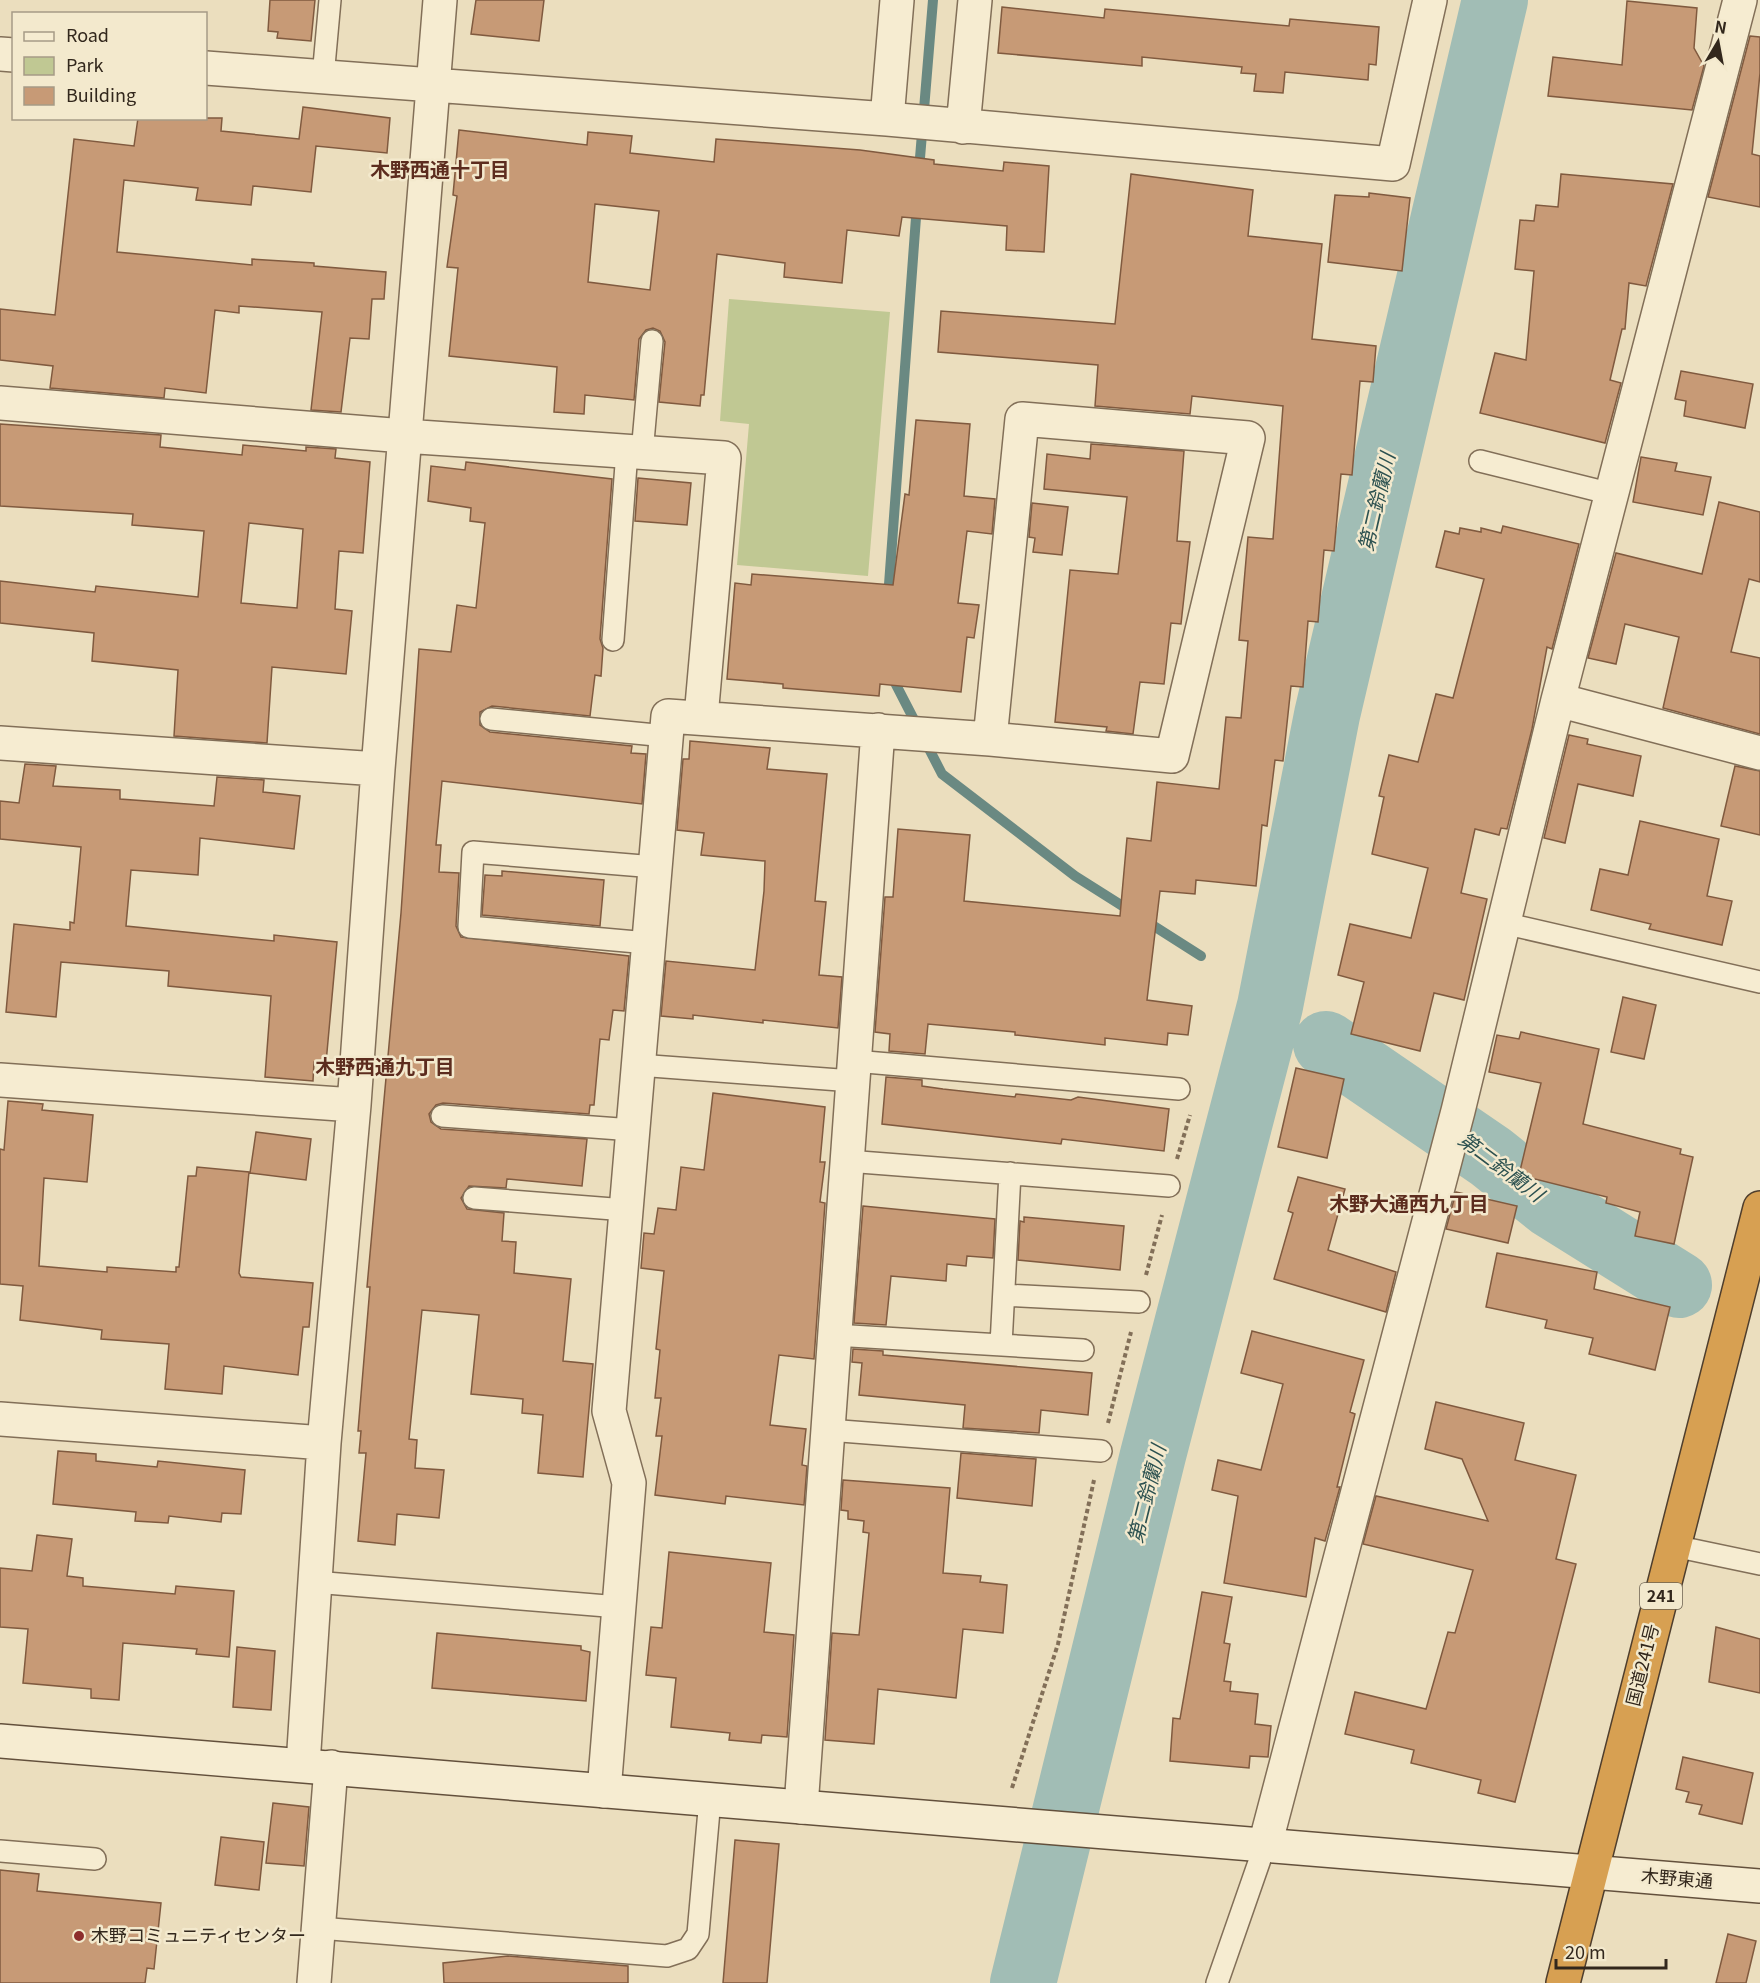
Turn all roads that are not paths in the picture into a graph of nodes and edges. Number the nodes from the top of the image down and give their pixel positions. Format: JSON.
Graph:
{"nodes":[{"id":1,"x":330,"y":0,"type":"edge"},
{"id":2,"x":440,"y":0,"type":"edge"},
{"id":3,"x":897,"y":0,"type":"edge"},
{"id":4,"x":975,"y":0,"type":"edge"},
{"id":5,"x":1430,"y":0,"type":"edge"},
{"id":6,"x":1740,"y":0,"type":"edge"},
{"id":7,"x":207,"y":68,"type":"edge"},
{"id":8,"x":322,"y":77,"type":"junction"},
{"id":9,"x":433,"y":85,"type":"junction"},
{"id":10,"x":887,"y":119,"type":"junction"},
{"id":11,"x":963,"y":127,"type":"junction"},
{"id":12,"x":652,"y":340,"type":"dead end"},
{"id":13,"x":0,"y":403,"type":"edge"},
{"id":14,"x":404,"y":436,"type":"junction"},
{"id":15,"x":635,"y":452,"type":"junction"},
{"id":16,"x":1480,"y":461,"type":"dead end"},
{"id":17,"x":1612,"y":494,"type":"junction"},
{"id":18,"x":613,"y":640,"type":"dead end"},
{"id":19,"x":1558,"y":700,"type":"junction"},
{"id":20,"x":700,"y":717,"type":"junction"},
{"id":21,"x":491,"y":719,"type":"dead end"},
{"id":22,"x":878,"y":730,"type":"junction"},
{"id":23,"x":666,"y":736,"type":"junction"},
{"id":24,"x":990,"y":739,"type":"junction"},
{"id":25,"x":0,"y":743,"type":"edge"},
{"id":26,"x":1760,"y":753,"type":"edge"},
{"id":27,"x":378,"y":769,"type":"junction"},
{"id":28,"x":655,"y":867,"type":"junction"},
{"id":29,"x":1503,"y":923,"type":"junction"},
{"id":30,"x":648,"y":943,"type":"junction"},
{"id":31,"x":1760,"y":982,"type":"edge"},
{"id":32,"x":638,"y":1065,"type":"junction"},
{"id":33,"x":854,"y":1071,"type":"junction"},
{"id":34,"x":0,"y":1080,"type":"edge"},
{"id":35,"x":1179,"y":1089,"type":"dead end"},
{"id":36,"x":354,"y":1105,"type":"junction"},
{"id":37,"x":442,"y":1116,"type":"dead end"},
{"id":38,"x":633,"y":1130,"type":"junction"},
{"id":39,"x":847,"y":1161,"type":"junction"},
{"id":40,"x":1010,"y":1173,"type":"junction"},
{"id":41,"x":1169,"y":1186,"type":"dead end"},
{"id":42,"x":474,"y":1198,"type":"dead end"},
{"id":43,"x":1760,"y":1208,"type":"edge"},
{"id":44,"x":626,"y":1210,"type":"junction"},
{"id":45,"x":1004,"y":1295,"type":"junction"},
{"id":46,"x":1139,"y":1302,"type":"dead end"},
{"id":47,"x":834,"y":1335,"type":"junction"},
{"id":48,"x":1001,"y":1345,"type":"junction"},
{"id":49,"x":1083,"y":1350,"type":"dead end"},
{"id":50,"x":0,"y":1419,"type":"edge"},
{"id":51,"x":828,"y":1430,"type":"junction"},
{"id":52,"x":324,"y":1443,"type":"junction"},
{"id":53,"x":1101,"y":1451,"type":"dead end"},
{"id":54,"x":1674,"y":1546,"type":"junction"},
{"id":55,"x":1760,"y":1564,"type":"edge"},
{"id":56,"x":315,"y":1582,"type":"junction"},
{"id":57,"x":619,"y":1606,"type":"junction"},
{"id":58,"x":0,"y":1741,"type":"edge"},
{"id":59,"x":317,"y":1766,"type":"junction"},
{"id":60,"x":604,"y":1791,"type":"junction"},
{"id":61,"x":710,"y":1799,"type":"junction"},
{"id":62,"x":801,"y":1807,"type":"junction"},
{"id":63,"x":1265,"y":1845,"type":"junction"},
{"id":64,"x":0,"y":1851,"type":"edge"},
{"id":65,"x":95,"y":1859,"type":"dead end"},
{"id":66,"x":1594,"y":1872,"type":"junction"},
{"id":67,"x":1760,"y":1886,"type":"edge"},
{"id":68,"x":320,"y":1928,"type":"junction"},
{"id":69,"x":314,"y":1983,"type":"edge"},
{"id":70,"x":1217,"y":1983,"type":"edge"},
{"id":71,"x":1563,"y":1983,"type":"edge"}],
"edges":[{"from":1,"to":8,"type":"lane"},
{"from":2,"to":9,"type":"street"},
{"from":3,"to":10,"type":"street"},
{"from":4,"to":11,"type":"street"},
{"from":5,"to":11,"type":"street"},
{"from":6,"to":17,"type":"street"},
{"from":7,"to":8,"type":"street"},
{"from":8,"to":9,"type":"street"},
{"from":9,"to":10,"type":"street"},
{"from":9,"to":14,"type":"street"},
{"from":10,"to":11,"type":"street"},
{"from":12,"to":15,"type":"lane"},
{"from":13,"to":14,"type":"street"},
{"from":14,"to":15,"type":"street"},
{"from":14,"to":27,"type":"street"},
{"from":15,"to":18,"type":"lane"},
{"from":15,"to":20,"type":"street"},
{"from":16,"to":17,"type":"lane"},
{"from":17,"to":19,"type":"street"},
{"from":19,"to":26,"type":"street"},
{"from":19,"to":29,"type":"street"},
{"from":20,"to":22,"type":"street"},
{"from":20,"to":23,"type":"street"},
{"from":21,"to":23,"type":"lane"},
{"from":22,"to":24,"type":"street"},
{"from":22,"to":33,"type":"street"},
{"from":23,"to":28,"type":"street"},
{"from":24,"to":24,"type":"street"},
{"from":25,"to":27,"type":"street"},
{"from":27,"to":36,"type":"street"},
{"from":28,"to":30,"type":"street"},
{"from":28,"to":30,"type":"lane"},
{"from":29,"to":31,"type":"lane"},
{"from":29,"to":63,"type":"street"},
{"from":30,"to":32,"type":"street"},
{"from":32,"to":33,"type":"lane"},
{"from":32,"to":38,"type":"street"},
{"from":33,"to":35,"type":"lane"},
{"from":33,"to":39,"type":"street"},
{"from":34,"to":36,"type":"street"},
{"from":36,"to":52,"type":"street"},
{"from":37,"to":38,"type":"lane"},
{"from":38,"to":44,"type":"street"},
{"from":39,"to":40,"type":"lane"},
{"from":39,"to":47,"type":"street"},
{"from":40,"to":41,"type":"lane"},
{"from":40,"to":45,"type":"lane"},
{"from":42,"to":44,"type":"lane"},
{"from":43,"to":54,"type":"highway","name":"国道241号","number":"241"},
{"from":44,"to":57,"type":"street"},
{"from":45,"to":46,"type":"lane"},
{"from":45,"to":48,"type":"lane"},
{"from":47,"to":48,"type":"lane"},
{"from":47,"to":51,"type":"street"},
{"from":48,"to":49,"type":"lane"},
{"from":50,"to":52,"type":"street"},
{"from":51,"to":53,"type":"lane"},
{"from":51,"to":62,"type":"street"},
{"from":52,"to":56,"type":"street"},
{"from":54,"to":55,"type":"lane"},
{"from":54,"to":66,"type":"highway","name":"国道241号","number":"241"},
{"from":56,"to":57,"type":"lane"},
{"from":56,"to":59,"type":"street"},
{"from":57,"to":60,"type":"street"},
{"from":58,"to":59,"type":"street","name":"木野東通"},
{"from":59,"to":60,"type":"street","name":"木野東通"},
{"from":59,"to":68,"type":"street"},
{"from":60,"to":61,"type":"street","name":"木野東通"},
{"from":61,"to":62,"type":"street","name":"木野東通"},
{"from":61,"to":68,"type":"lane"},
{"from":62,"to":63,"type":"street","name":"木野東通"},
{"from":63,"to":66,"type":"street","name":"木野東通"},
{"from":63,"to":70,"type":"lane"},
{"from":64,"to":65,"type":"lane"},
{"from":66,"to":67,"type":"street","name":"木野東通"},
{"from":66,"to":71,"type":"highway","name":"国道241号","number":"241"},
{"from":68,"to":69,"type":"street"}]}
